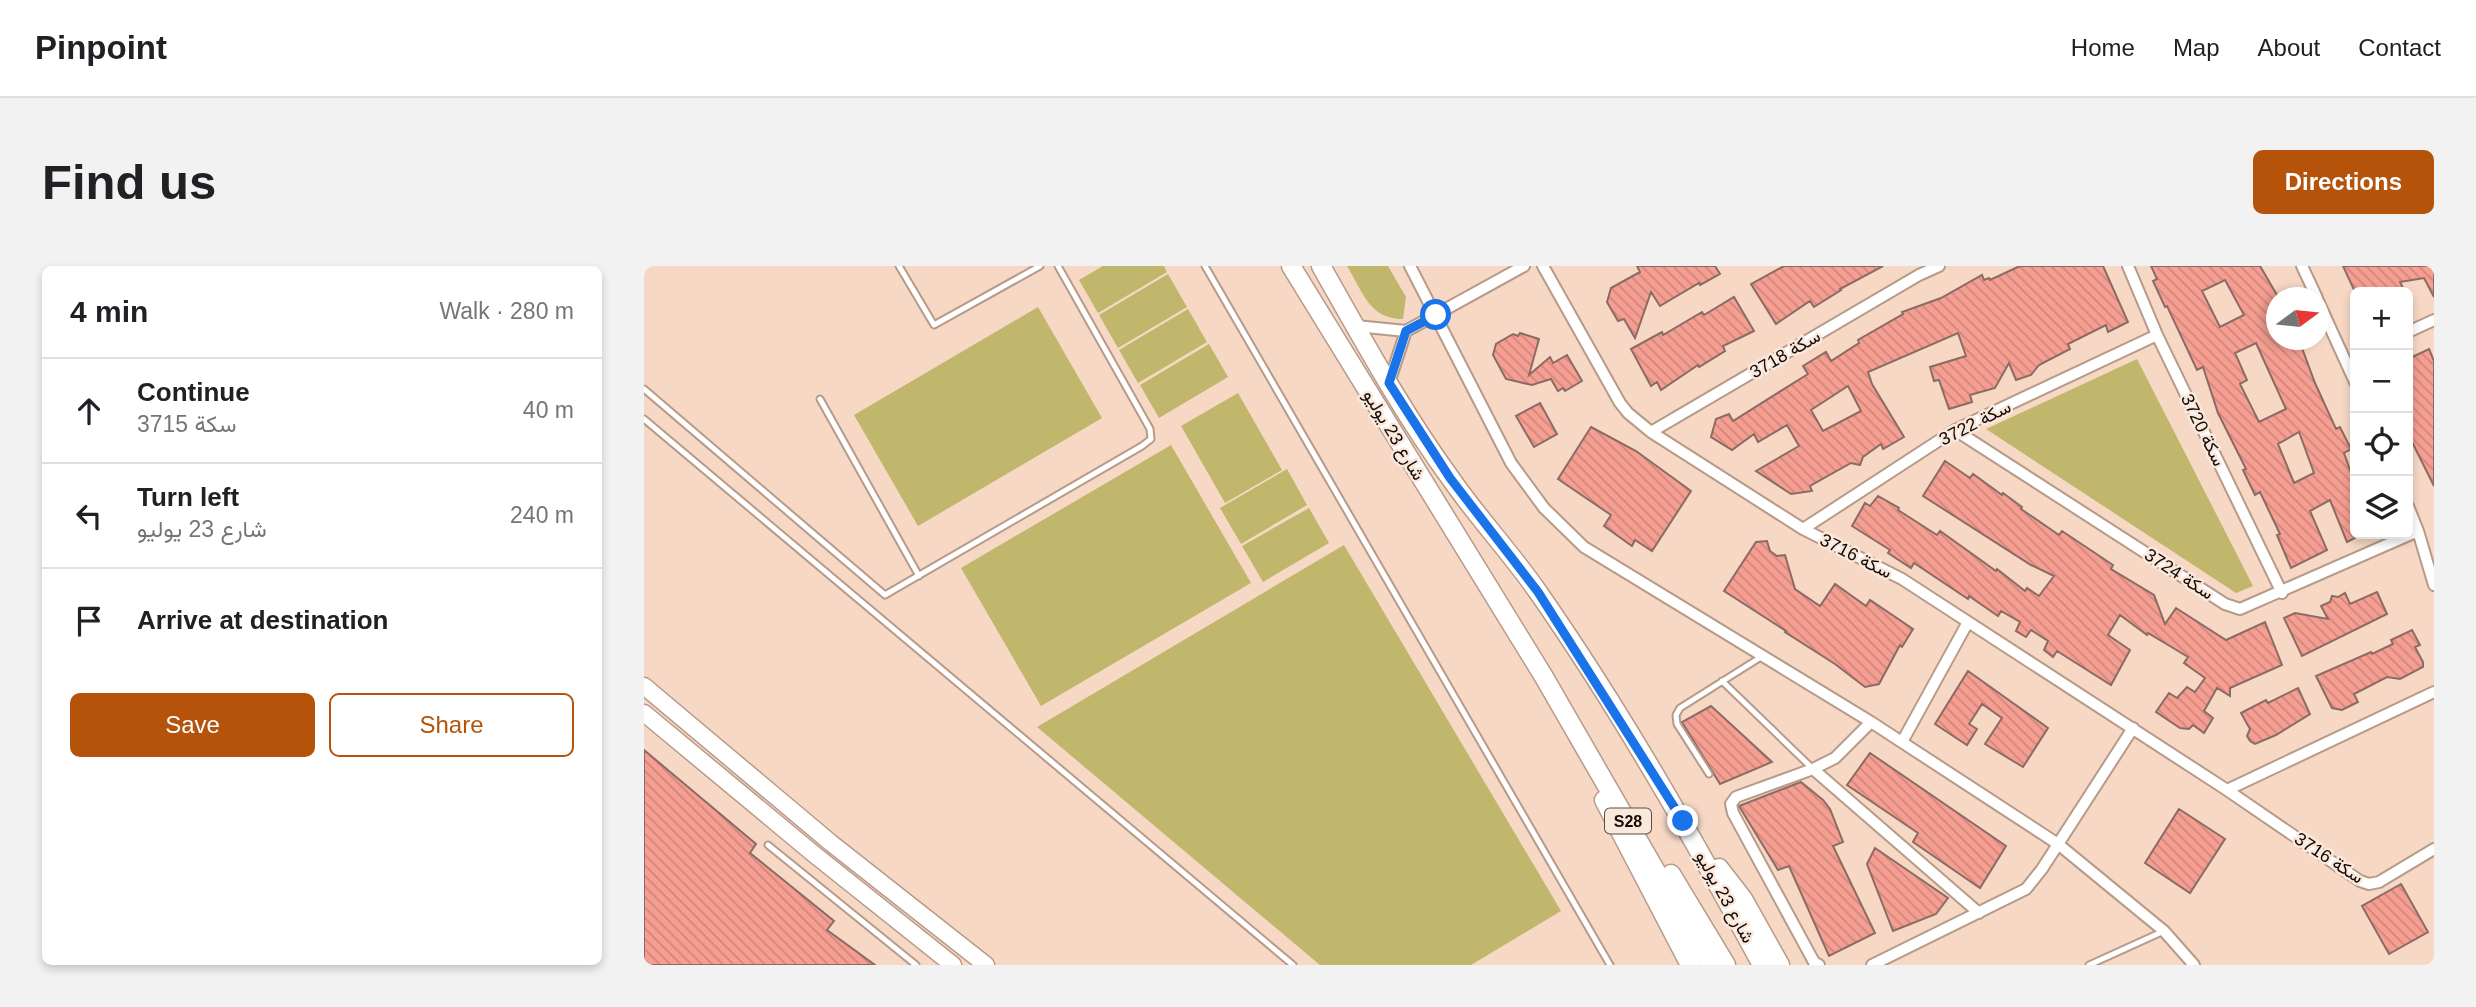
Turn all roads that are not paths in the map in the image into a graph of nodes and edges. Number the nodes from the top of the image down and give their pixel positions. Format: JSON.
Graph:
{"nodes":[{"id":1,"x":899,"y":266,"type":"edge"},
{"id":2,"x":1040,"y":266,"type":"edge"},
{"id":3,"x":1058,"y":266,"type":"edge"},
{"id":4,"x":1205,"y":266,"type":"edge"},
{"id":5,"x":1291,"y":266,"type":"edge"},
{"id":6,"x":1321,"y":266,"type":"edge"},
{"id":7,"x":1410,"y":266,"type":"edge"},
{"id":8,"x":1524,"y":266,"type":"edge"},
{"id":9,"x":1543,"y":266,"type":"edge"},
{"id":10,"x":1939,"y":266,"type":"edge"},
{"id":11,"x":2128,"y":266,"type":"edge"},
{"id":12,"x":2302,"y":266,"type":"edge"},
{"id":13,"x":1917,"y":270,"type":"edge"},
{"id":14,"x":2312,"y":287,"type":"edge"},
{"id":15,"x":1436,"y":315,"type":"junction"},
{"id":16,"x":2329,"y":319,"type":"edge"},
{"id":17,"x":2434,"y":320,"type":"edge"},
{"id":18,"x":1356,"y":326,"type":"junction"},
{"id":19,"x":2413,"y":330,"type":"edge"},
{"id":20,"x":1406,"y":331,"type":"junction"},
{"id":21,"x":2157,"y":335,"type":"junction"},
{"id":22,"x":2350,"y":358,"type":"edge"},
{"id":23,"x":1389,"y":383,"type":"junction"},
{"id":24,"x":644,"y":389,"type":"edge"},
{"id":25,"x":820,"y":399,"type":"dead end"},
{"id":26,"x":644,"y":419,"type":"edge"},
{"id":27,"x":1955,"y":430,"type":"junction"},
{"id":28,"x":1651,"y":432,"type":"junction"},
{"id":29,"x":2413,"y":518,"type":"edge"},
{"id":30,"x":1802,"y":529,"type":"junction"},
{"id":31,"x":2418,"y":531,"type":"junction"},
{"id":32,"x":919,"y":576,"type":"junction"},
{"id":33,"x":2434,"y":585,"type":"edge"},
{"id":34,"x":2282,"y":593,"type":"junction"},
{"id":35,"x":1968,"y":622,"type":"junction"},
{"id":36,"x":1760,"y":657,"type":"junction"},
{"id":37,"x":1544,"y":677,"type":"junction"},
{"id":38,"x":1722,"y":681,"type":"junction"},
{"id":39,"x":644,"y":686,"type":"edge"},
{"id":40,"x":2434,"y":692,"type":"edge"},
{"id":41,"x":644,"y":713,"type":"edge"},
{"id":42,"x":1871,"y":722,"type":"junction"},
{"id":43,"x":2133,"y":729,"type":"junction"},
{"id":44,"x":1902,"y":742,"type":"junction"},
{"id":45,"x":1814,"y":769,"type":"junction"},
{"id":46,"x":1709,"y":774,"type":"dead end"},
{"id":47,"x":2227,"y":790,"type":"junction"},
{"id":48,"x":1683,"y":821,"type":"junction"},
{"id":49,"x":2058,"y":844,"type":"junction"},
{"id":50,"x":768,"y":845,"type":"dead end"},
{"id":51,"x":2434,"y":849,"type":"edge"},
{"id":52,"x":1979,"y":913,"type":"junction"},
{"id":53,"x":2164,"y":931,"type":"junction"},
{"id":54,"x":916,"y":965,"type":"edge"},
{"id":55,"x":953,"y":965,"type":"edge"},
{"id":56,"x":986,"y":965,"type":"edge"},
{"id":57,"x":1293,"y":965,"type":"edge"},
{"id":58,"x":1610,"y":965,"type":"edge"},
{"id":59,"x":1690,"y":965,"type":"edge"},
{"id":60,"x":1710,"y":965,"type":"edge"},
{"id":61,"x":1726,"y":965,"type":"edge"},
{"id":62,"x":1762,"y":965,"type":"edge"},
{"id":63,"x":1780,"y":965,"type":"edge"},
{"id":64,"x":1819,"y":965,"type":"edge"},
{"id":65,"x":1872,"y":965,"type":"edge"},
{"id":66,"x":2089,"y":965,"type":"edge"},
{"id":67,"x":2194,"y":965,"type":"edge"}],
"edges":[{"from":1,"to":2,"type":"lane"},
{"from":3,"to":32,"type":"lane"},
{"from":4,"to":58,"type":"lane"},
{"from":5,"to":37,"type":"main road","name":"شارع 23 يوليو","number":"S28"},
{"from":6,"to":18,"type":"main road","name":"شارع 23 يوليو","number":"S28"},
{"from":7,"to":15,"type":"street"},
{"from":8,"to":15,"type":"street"},
{"from":9,"to":28,"type":"street","name":"سكة 3716"},
{"from":10,"to":13,"type":"street","name":"سكة 3718"},
{"from":11,"to":21,"type":"street","name":"سكة 3720"},
{"from":12,"to":14,"type":"street"},
{"from":13,"to":28,"type":"street","name":"سكة 3718"},
{"from":15,"to":20,"type":"street"},
{"from":15,"to":36,"type":"street"},
{"from":16,"to":22,"type":"street"},
{"from":17,"to":19,"type":"street"},
{"from":18,"to":20,"type":"street"},
{"from":18,"to":23,"type":"main road","name":"شارع 23 يوليو","number":"S28"},
{"from":20,"to":23,"type":"street"},
{"from":21,"to":27,"type":"street","name":"سكة 3722"},
{"from":21,"to":34,"type":"street","name":"سكة 3720"},
{"from":23,"to":48,"type":"main road","name":"شارع 23 يوليو","number":"S28"},
{"from":24,"to":32,"type":"lane"},
{"from":25,"to":32,"type":"lane"},
{"from":26,"to":57,"type":"lane"},
{"from":27,"to":30,"type":"street","name":"سكة 3722"},
{"from":27,"to":34,"type":"street","name":"سكة 3724"},
{"from":28,"to":30,"type":"street","name":"سكة 3716"},
{"from":29,"to":31,"type":"street"},
{"from":30,"to":35,"type":"street","name":"سكة 3716"},
{"from":31,"to":33,"type":"street"},
{"from":31,"to":34,"type":"street","name":"سكة 3724"},
{"from":35,"to":43,"type":"street","name":"سكة 3716"},
{"from":35,"to":44,"type":"street"},
{"from":36,"to":38,"type":"lane"},
{"from":36,"to":42,"type":"street"},
{"from":37,"to":59,"type":"main road"},
{"from":37,"to":60,"type":"main road","name":"شارع 23 يوليو","number":"S28"},
{"from":37,"to":61,"type":"main road"},
{"from":38,"to":45,"type":"lane"},
{"from":38,"to":46,"type":"lane"},
{"from":39,"to":56,"type":"street"},
{"from":40,"to":47,"type":"street"},
{"from":41,"to":55,"type":"street"},
{"from":42,"to":44,"type":"street"},
{"from":42,"to":45,"type":"street"},
{"from":43,"to":47,"type":"street","name":"سكة 3716"},
{"from":43,"to":49,"type":"street"},
{"from":44,"to":49,"type":"street"},
{"from":45,"to":52,"type":"street"},
{"from":45,"to":64,"type":"street"},
{"from":47,"to":51,"type":"street","name":"سكة 3716"},
{"from":48,"to":62,"type":"main road","name":"شارع 23 يوليو","number":"S28"},
{"from":48,"to":63,"type":"main road"},
{"from":49,"to":52,"type":"street"},
{"from":49,"to":53,"type":"street"},
{"from":50,"to":54,"type":"lane"},
{"from":52,"to":65,"type":"street"},
{"from":53,"to":66,"type":"lane"},
{"from":53,"to":67,"type":"street"}]}
